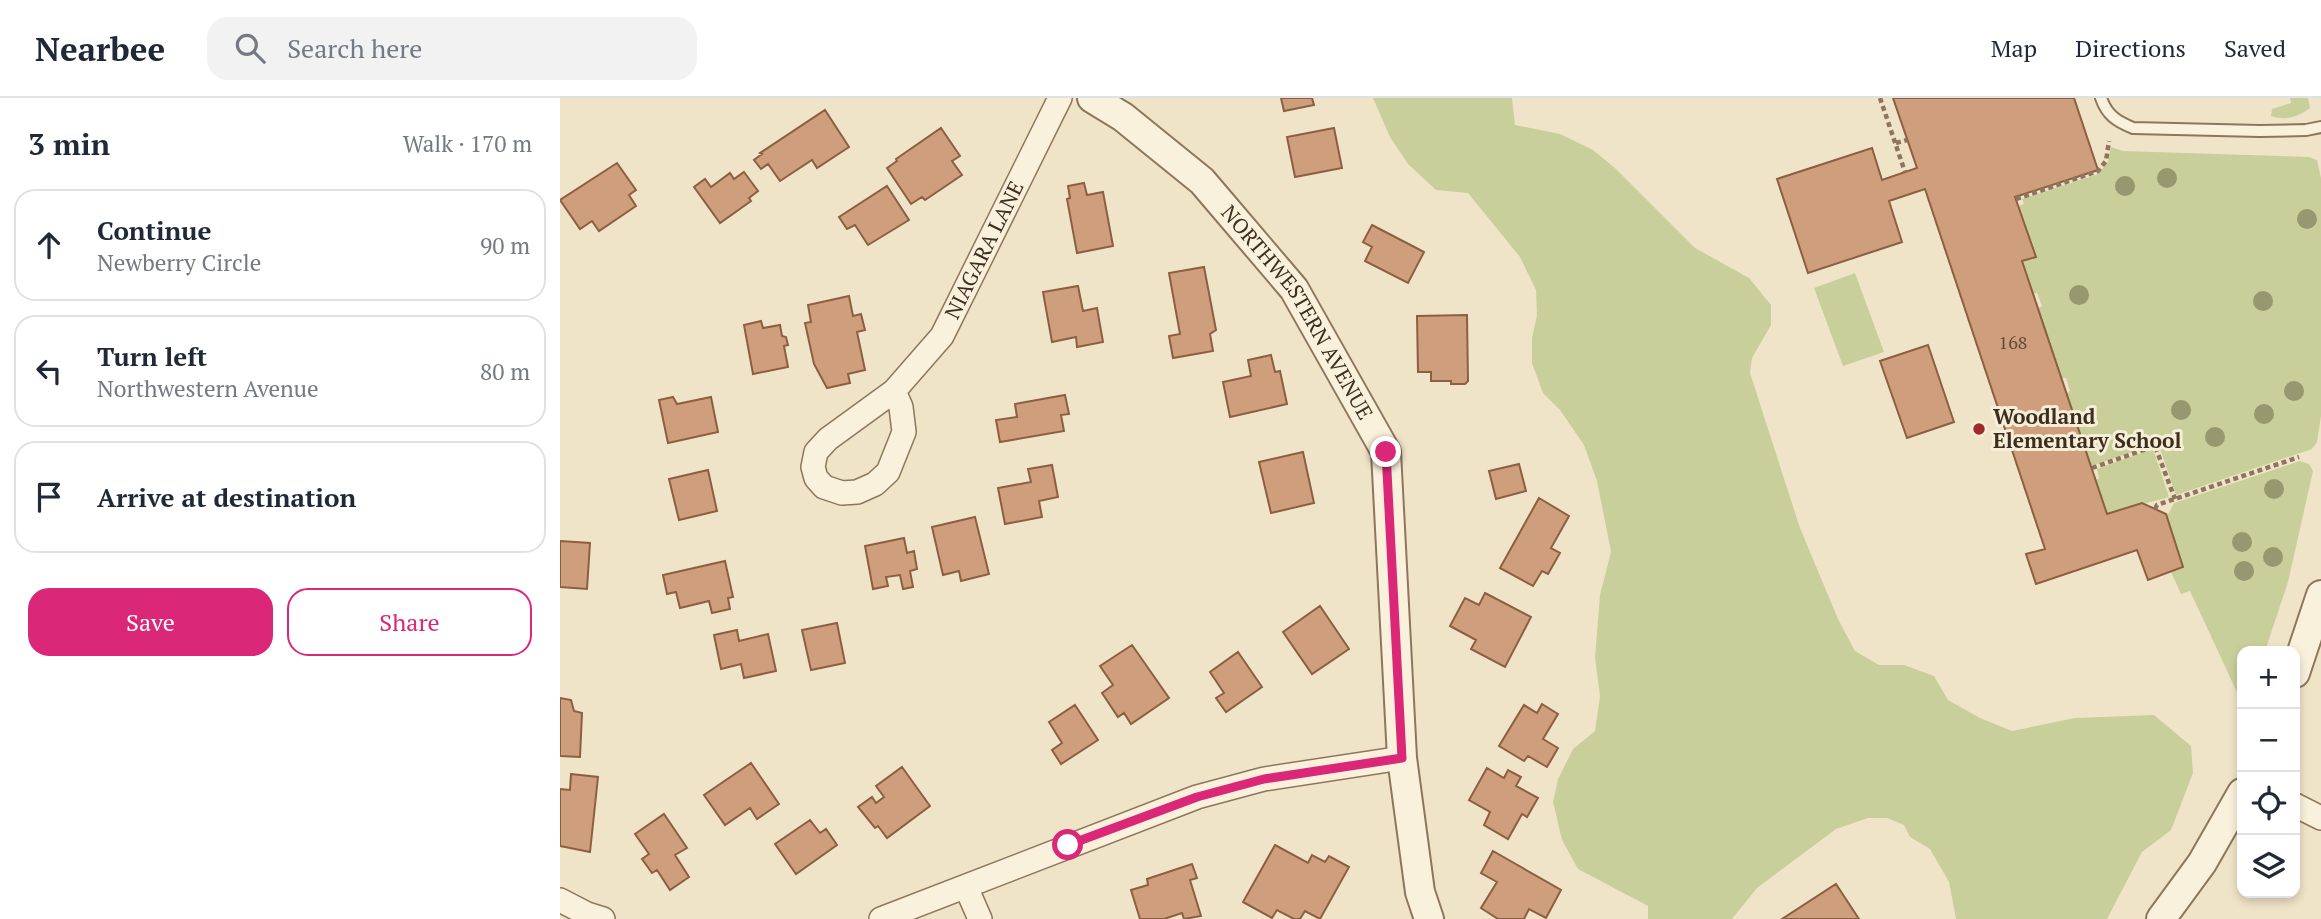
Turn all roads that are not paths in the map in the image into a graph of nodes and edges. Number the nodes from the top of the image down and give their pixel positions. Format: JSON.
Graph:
{"nodes":[{"id":1,"x":1060,"y":98,"type":"edge"},
{"id":2,"x":1092,"y":98,"type":"edge"},
{"id":3,"x":2101,"y":98,"type":"edge"},
{"id":4,"x":2321,"y":127,"type":"edge"},
{"id":5,"x":894,"y":391,"type":"junction"},
{"id":6,"x":2321,"y":595,"type":"edge"},
{"id":7,"x":2300,"y":658,"type":"edge"},
{"id":8,"x":1402,"y":758,"type":"junction"},
{"id":9,"x":2237,"y":802,"type":"edge"},
{"id":10,"x":2300,"y":808,"type":"edge"},
{"id":11,"x":2321,"y":818,"type":"edge"},
{"id":12,"x":966,"y":887,"type":"junction"},
{"id":13,"x":560,"y":900,"type":"edge"},
{"id":14,"x":603,"y":919,"type":"edge"},
{"id":15,"x":881,"y":919,"type":"edge"},
{"id":16,"x":980,"y":919,"type":"edge"},
{"id":17,"x":1429,"y":919,"type":"edge"},
{"id":18,"x":2161,"y":919,"type":"edge"}],
"edges":[{"from":1,"to":5,"type":"street","name":"NIAGARA LANE"},
{"from":2,"to":8,"type":"street","name":"NORTHWESTERN AVENUE"},
{"from":3,"to":4,"type":"lane"},
{"from":5,"to":5,"type":"street","name":"NIAGARA LANE"},
{"from":6,"to":7,"type":"street"},
{"from":8,"to":12,"type":"street"},
{"from":8,"to":17,"type":"street","name":"NORTHWESTERN AVENUE"},
{"from":9,"to":18,"type":"street"},
{"from":10,"to":11,"type":"street"},
{"from":12,"to":15,"type":"street"},
{"from":12,"to":16,"type":"street"},
{"from":13,"to":14,"type":"street"}]}
